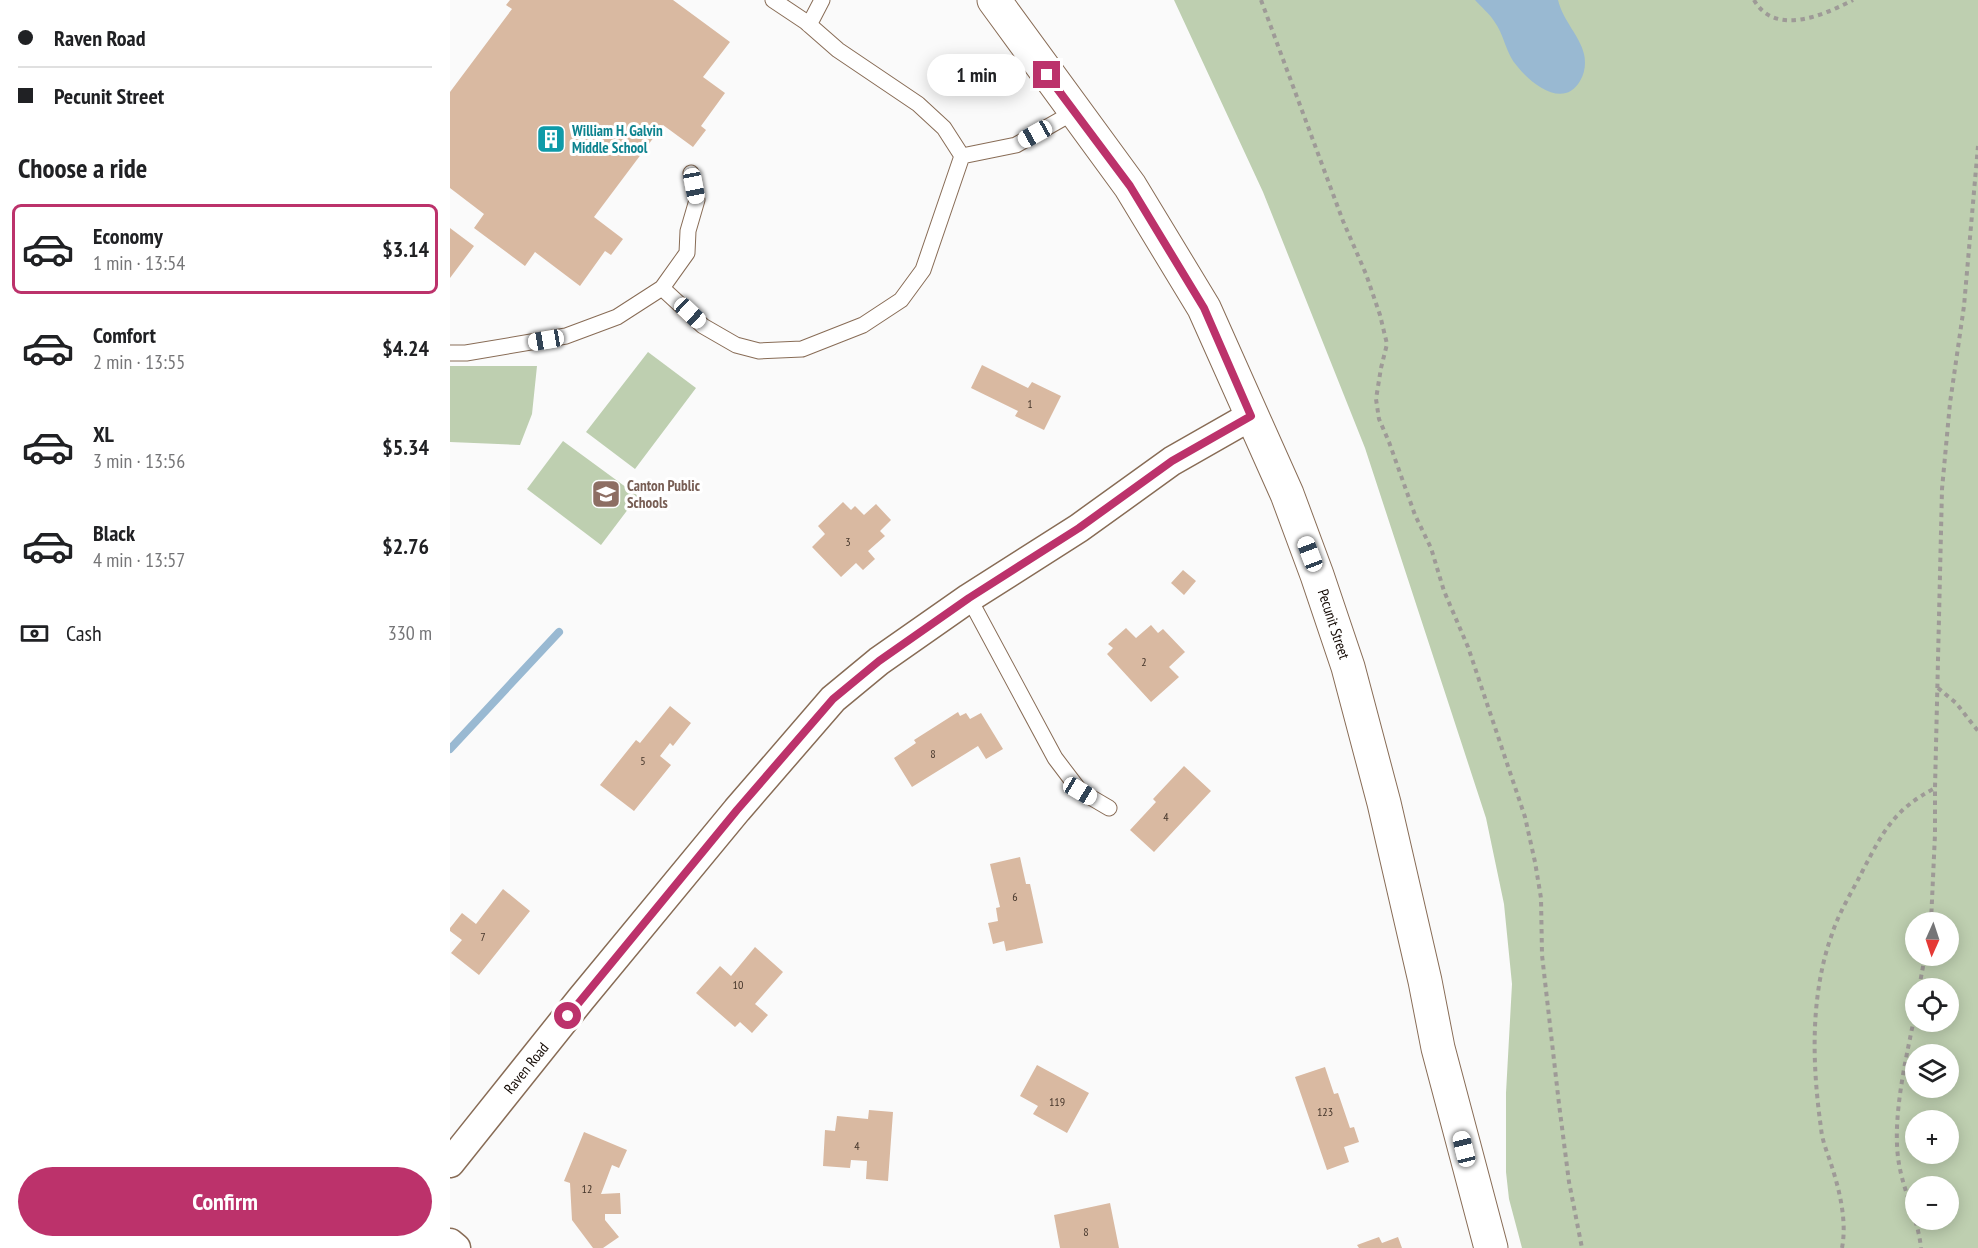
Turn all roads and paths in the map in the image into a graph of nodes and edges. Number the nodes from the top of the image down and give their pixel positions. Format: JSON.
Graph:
{"nodes":[{"id":1,"x":773,"y":0,"type":"edge"},
{"id":2,"x":822,"y":0,"type":"edge"},
{"id":3,"x":993,"y":0,"type":"edge"},
{"id":4,"x":1261,"y":0,"type":"edge"},
{"id":5,"x":1754,"y":0,"type":"edge"},
{"id":6,"x":1853,"y":0,"type":"edge"},
{"id":7,"x":809,"y":25,"type":"junction"},
{"id":8,"x":1074,"y":112,"type":"junction"},
{"id":9,"x":1978,"y":146,"type":"edge"},
{"id":10,"x":962,"y":156,"type":"junction"},
{"id":11,"x":692,"y":173,"type":"dead end"},
{"id":12,"x":662,"y":288,"type":"junction"},
{"id":13,"x":450,"y":353,"type":"edge"},
{"id":14,"x":1251,"y":416,"type":"junction"},
{"id":15,"x":969,"y":598,"type":"junction"},
{"id":16,"x":1938,"y":688,"type":"junction"},
{"id":17,"x":1978,"y":731,"type":"edge"},
{"id":18,"x":1935,"y":788,"type":"junction"},
{"id":19,"x":1109,"y":808,"type":"dead end"},
{"id":20,"x":1931,"y":912,"type":"edge"},
{"id":21,"x":1912,"y":1032,"type":"edge"},
{"id":22,"x":450,"y":1163,"type":"edge"},
{"id":23,"x":450,"y":1243,"type":"edge"},
{"id":24,"x":456,"y":1248,"type":"edge"},
{"id":25,"x":1491,"y":1248,"type":"edge"},
{"id":26,"x":1582,"y":1248,"type":"edge"},
{"id":27,"x":1842,"y":1248,"type":"edge"},
{"id":28,"x":1921,"y":1248,"type":"edge"}],
"edges":[{"from":1,"to":7,"type":"lane"},
{"from":2,"to":7,"type":"lane"},
{"from":3,"to":8,"type":"street","name":"Pecunit Street"},
{"from":4,"to":26,"type":"path"},
{"from":5,"to":6,"type":"path"},
{"from":7,"to":10,"type":"lane"},
{"from":8,"to":10,"type":"lane"},
{"from":8,"to":14,"type":"street","name":"Pecunit Street"},
{"from":9,"to":16,"type":"path"},
{"from":10,"to":12,"type":"lane"},
{"from":11,"to":12,"type":"lane"},
{"from":12,"to":13,"type":"lane"},
{"from":14,"to":15,"type":"street","name":"Raven Road"},
{"from":14,"to":25,"type":"street","name":"Pecunit Street"},
{"from":15,"to":19,"type":"lane"},
{"from":15,"to":22,"type":"street","name":"Raven Road"},
{"from":16,"to":17,"type":"path"},
{"from":16,"to":18,"type":"path"},
{"from":18,"to":20,"type":"path"},
{"from":18,"to":27,"type":"path"},
{"from":21,"to":28,"type":"path"},
{"from":23,"to":24,"type":"street"}]}
